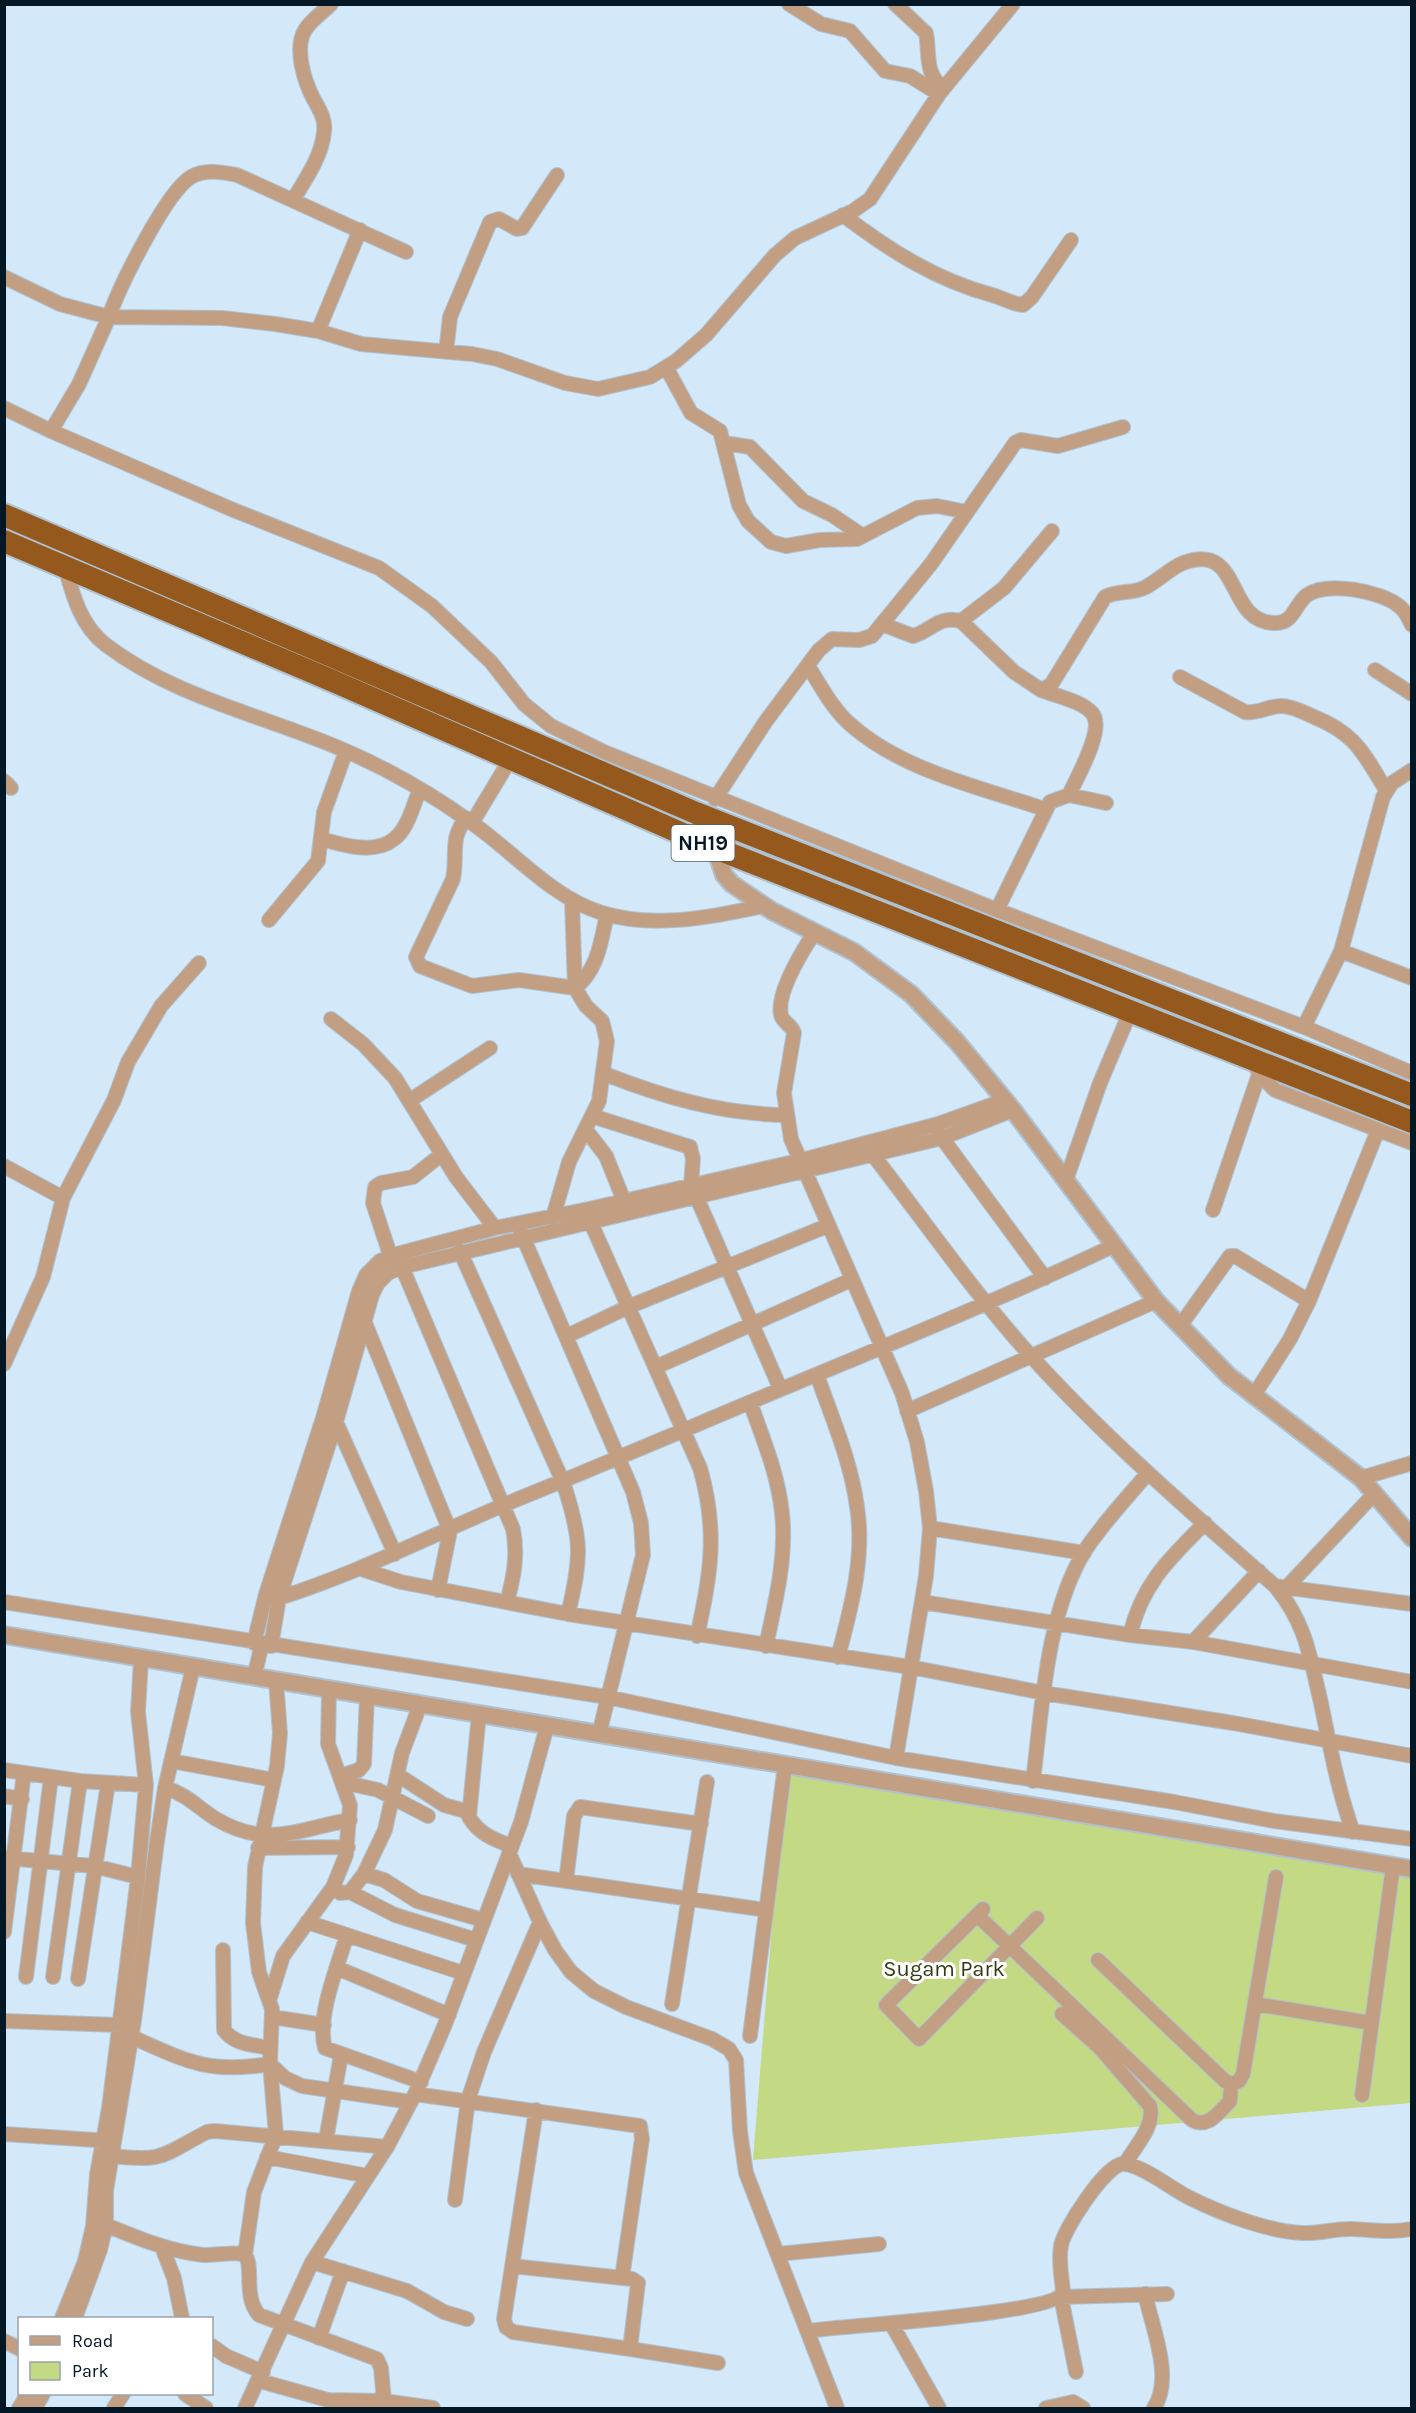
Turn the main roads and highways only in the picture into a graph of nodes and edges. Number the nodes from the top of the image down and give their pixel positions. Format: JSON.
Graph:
{"nodes":[{"id":1,"x":4,"y":515,"type":"edge"},
{"id":2,"x":4,"y":541,"type":"edge"},
{"id":3,"x":1412,"y":1095,"type":"edge"},
{"id":4,"x":1412,"y":1122,"type":"edge"}],
"edges":[{"from":1,"to":3,"type":"highway","number":"NH19"},
{"from":2,"to":4,"type":"highway","number":"NH19"}]}
